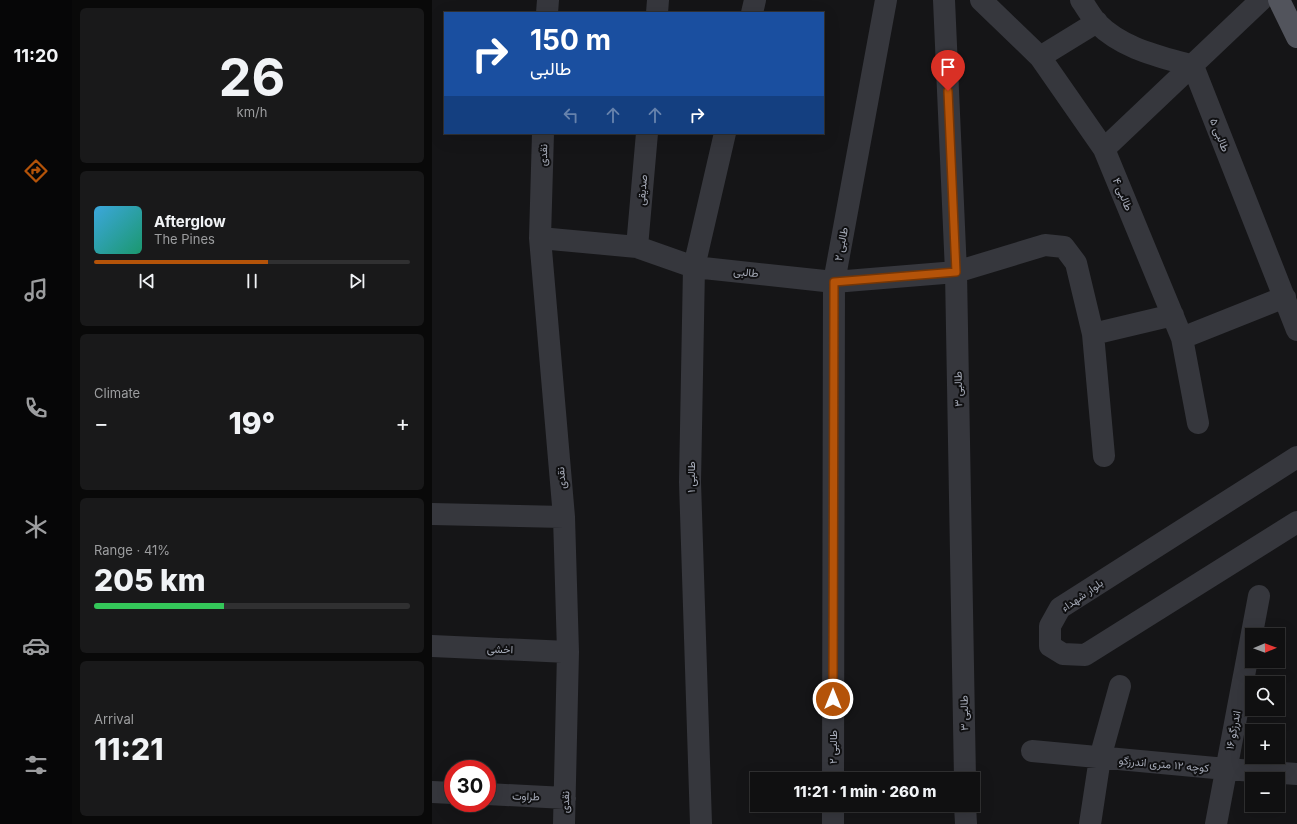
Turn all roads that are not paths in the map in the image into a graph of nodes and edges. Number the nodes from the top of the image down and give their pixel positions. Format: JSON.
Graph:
{"nodes":[{"id":1,"x":548,"y":0,"type":"edge"},
{"id":2,"x":658,"y":0,"type":"edge"},
{"id":3,"x":755,"y":0,"type":"edge"},
{"id":4,"x":886,"y":0,"type":"edge"},
{"id":5,"x":944,"y":0,"type":"edge"},
{"id":6,"x":981,"y":0,"type":"edge"},
{"id":7,"x":1081,"y":0,"type":"edge"},
{"id":8,"x":1261,"y":0,"type":"edge"},
{"id":9,"x":1279,"y":0,"type":"edge"},
{"id":10,"x":547,"y":12,"type":"edge"},
{"id":11,"x":657,"y":12,"type":"edge"},
{"id":12,"x":752,"y":12,"type":"edge"},
{"id":13,"x":1097,"y":22,"type":"junction"},
{"id":14,"x":1297,"y":37,"type":"edge"},
{"id":15,"x":1040,"y":57,"type":"junction"},
{"id":16,"x":1193,"y":66,"type":"junction"},
{"id":17,"x":543,"y":134,"type":"edge"},
{"id":18,"x":647,"y":134,"type":"edge"},
{"id":19,"x":725,"y":134,"type":"edge"},
{"id":20,"x":1104,"y":149,"type":"junction"},
{"id":21,"x":540,"y":238,"type":"junction"},
{"id":22,"x":637,"y":247,"type":"junction"},
{"id":23,"x":694,"y":267,"type":"junction"},
{"id":24,"x":956,"y":272,"type":"junction"},
{"id":25,"x":834,"y":282,"type":"junction"},
{"id":26,"x":1285,"y":297,"type":"junction"},
{"id":27,"x":1173,"y":315,"type":"junction"},
{"id":28,"x":1297,"y":330,"type":"edge"},
{"id":29,"x":1093,"y":334,"type":"junction"},
{"id":30,"x":1182,"y":338,"type":"junction"},
{"id":31,"x":1198,"y":423,"type":"dead end"},
{"id":32,"x":1104,"y":456,"type":"dead end"},
{"id":33,"x":1297,"y":457,"type":"edge"},
{"id":34,"x":432,"y":514,"type":"edge"},
{"id":35,"x":564,"y":517,"type":"junction"},
{"id":36,"x":1297,"y":522,"type":"edge"},
{"id":37,"x":1259,"y":596,"type":"dead end"},
{"id":38,"x":432,"y":646,"type":"edge"},
{"id":39,"x":568,"y":652,"type":"junction"},
{"id":40,"x":1120,"y":686,"type":"dead end"},
{"id":41,"x":1032,"y":751,"type":"dead end"},
{"id":42,"x":1100,"y":758,"type":"junction"},
{"id":43,"x":1226,"y":769,"type":"junction"},
{"id":44,"x":833,"y":772,"type":"edge"},
{"id":45,"x":965,"y":772,"type":"edge"},
{"id":46,"x":1297,"y":774,"type":"edge"},
{"id":47,"x":432,"y":792,"type":"edge"},
{"id":48,"x":444,"y":793,"type":"edge"},
{"id":49,"x":496,"y":794,"type":"edge"},
{"id":50,"x":565,"y":798,"type":"junction"},
{"id":51,"x":833,"y":812,"type":"edge"},
{"id":52,"x":965,"y":812,"type":"edge"},
{"id":53,"x":564,"y":824,"type":"edge"},
{"id":54,"x":701,"y":824,"type":"edge"},
{"id":55,"x":833,"y":824,"type":"edge"},
{"id":56,"x":966,"y":824,"type":"edge"},
{"id":57,"x":1090,"y":824,"type":"edge"},
{"id":58,"x":1216,"y":824,"type":"edge"}],
"edges":[{"from":1,"to":10,"type":"street"},
{"from":2,"to":11,"type":"street"},
{"from":3,"to":12,"type":"street"},
{"from":4,"to":25,"type":"street","name":"طالبی ۲"},
{"from":5,"to":24,"type":"street","name":"طالبی ۳"},
{"from":6,"to":15,"type":"street","name":"طالبی ۴"},
{"from":7,"to":13,"type":"street"},
{"from":8,"to":16,"type":"street"},
{"from":9,"to":14,"type":"main road"},
{"from":13,"to":15,"type":"street"},
{"from":13,"to":16,"type":"street"},
{"from":15,"to":20,"type":"street","name":"طالبی ۴"},
{"from":16,"to":20,"type":"street"},
{"from":16,"to":26,"type":"street","name":"طالبی ۵"},
{"from":17,"to":21,"type":"street","name":"نقدی"},
{"from":18,"to":22,"type":"street","name":"صدیقی"},
{"from":19,"to":23,"type":"street","name":"طالبی ۱"},
{"from":20,"to":27,"type":"street","name":"طالبی ۴"},
{"from":21,"to":22,"type":"street","name":"طالبی"},
{"from":21,"to":35,"type":"street","name":"نقدی"},
{"from":22,"to":23,"type":"street","name":"طالبی"},
{"from":23,"to":25,"type":"street","name":"طالبی"},
{"from":23,"to":54,"type":"street","name":"طالبی ۱"},
{"from":24,"to":25,"type":"street","name":"طالبی"},
{"from":24,"to":29,"type":"street","name":"طالبی"},
{"from":24,"to":45,"type":"street","name":"طالبی ۳"},
{"from":25,"to":44,"type":"street","name":"طالبی ۲"},
{"from":26,"to":28,"type":"street","name":"طالبی ۵"},
{"from":26,"to":30,"type":"street"},
{"from":27,"to":29,"type":"street"},
{"from":27,"to":30,"type":"street","name":"طالبی ۴"},
{"from":29,"to":32,"type":"street"},
{"from":30,"to":31,"type":"street","name":"طالبی ۴"},
{"from":33,"to":36,"type":"street","name":"بلوار شهداء"},
{"from":34,"to":35,"type":"street"},
{"from":35,"to":39,"type":"street","name":"نقدی"},
{"from":37,"to":43,"type":"street","name":"اندرزگو ۱۶"},
{"from":38,"to":39,"type":"street","name":"اخشی"},
{"from":39,"to":50,"type":"street","name":"نقدی"},
{"from":40,"to":42,"type":"street"},
{"from":41,"to":42,"type":"street","name":"کوچه ۱۲ متری اندرزگو"},
{"from":42,"to":43,"type":"street","name":"کوچه ۱۲ متری اندرزگو"},
{"from":42,"to":57,"type":"street"},
{"from":43,"to":46,"type":"street","name":"کوچه ۱۲ متری اندرزگو"},
{"from":43,"to":58,"type":"street","name":"اندرزگو ۱۶"},
{"from":47,"to":48,"type":"street"},
{"from":49,"to":50,"type":"street","name":"طراوت"},
{"from":50,"to":53,"type":"street","name":"نقدی"},
{"from":51,"to":55,"type":"street"},
{"from":52,"to":56,"type":"street"}]}
